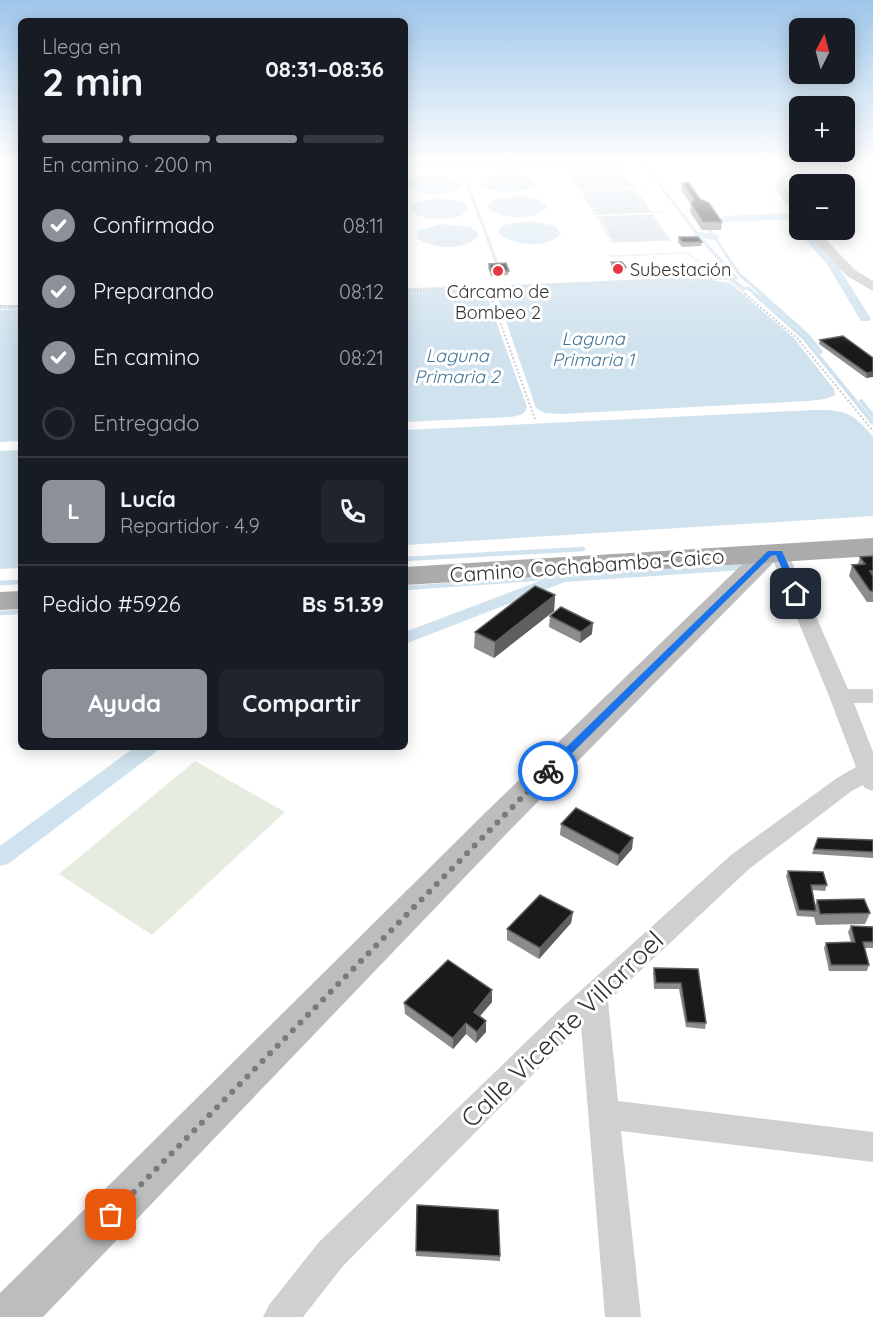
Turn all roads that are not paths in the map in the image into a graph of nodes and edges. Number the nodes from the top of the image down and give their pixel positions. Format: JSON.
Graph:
{"nodes":[{"id":1,"x":820,"y":240,"type":"edge"},
{"id":2,"x":873,"y":287,"type":"edge"},
{"id":3,"x":873,"y":547,"type":"edge"},
{"id":4,"x":774,"y":553,"type":"junction"},
{"id":5,"x":408,"y":576,"type":"edge"},
{"id":6,"x":18,"y":600,"type":"edge"},
{"id":7,"x":0,"y":601,"type":"edge"},
{"id":8,"x":840,"y":696,"type":"junction"},
{"id":9,"x":873,"y":696,"type":"edge"},
{"id":10,"x":871,"y":776,"type":"edge"},
{"id":11,"x":593,"y":997,"type":"junction"},
{"id":12,"x":604,"y":1114,"type":"junction"},
{"id":13,"x":873,"y":1147,"type":"edge"},
{"id":14,"x":10,"y":1317,"type":"edge"},
{"id":15,"x":281,"y":1317,"type":"edge"},
{"id":16,"x":623,"y":1317,"type":"edge"}],
"edges":[{"from":1,"to":2,"type":"street"},
{"from":3,"to":4,"type":"main road","name":"Camino Cochabamba-Caico"},
{"from":4,"to":5,"type":"main road","name":"Camino Cochabamba-Caico"},
{"from":4,"to":8,"type":"street"},
{"from":4,"to":14,"type":"main road"},
{"from":6,"to":7,"type":"main road"},
{"from":8,"to":9,"type":"street"},
{"from":8,"to":10,"type":"street"},
{"from":10,"to":11,"type":"street","name":"Calle Vicente Villarroel"},
{"from":11,"to":12,"type":"street"},
{"from":11,"to":15,"type":"street","name":"Calle Vicente Villarroel"},
{"from":12,"to":13,"type":"street"},
{"from":12,"to":16,"type":"street"}]}
